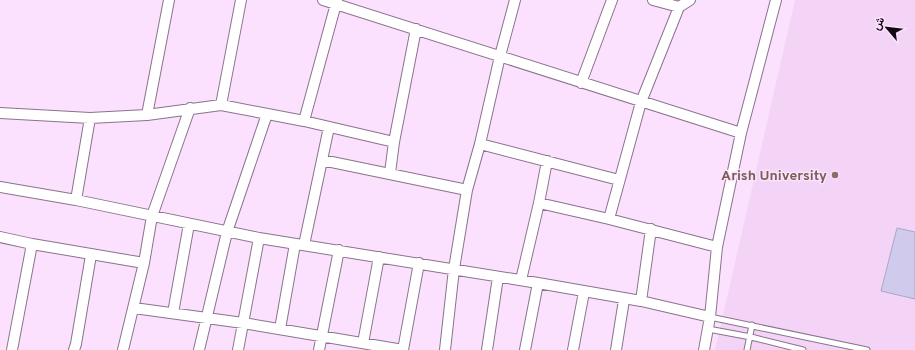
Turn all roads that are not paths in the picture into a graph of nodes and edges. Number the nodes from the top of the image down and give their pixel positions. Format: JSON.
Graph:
{"nodes":[{"id":1,"x":169,"y":0,"type":"edge"},
{"id":2,"x":241,"y":0,"type":"edge"},
{"id":3,"x":323,"y":0,"type":"edge"},
{"id":4,"x":515,"y":0,"type":"edge"},
{"id":5,"x":612,"y":0,"type":"edge"},
{"id":6,"x":653,"y":0,"type":"edge"},
{"id":7,"x":690,"y":0,"type":"edge"},
{"id":8,"x":776,"y":0,"type":"edge"},
{"id":9,"x":337,"y":2,"type":"edge"},
{"id":10,"x":679,"y":7,"type":"junction"},
{"id":11,"x":416,"y":29,"type":"junction"},
{"id":12,"x":500,"y":56,"type":"junction"},
{"id":13,"x":581,"y":83,"type":"junction"},
{"id":14,"x":641,"y":102,"type":"junction"},
{"id":15,"x":221,"y":105,"type":"junction"},
{"id":16,"x":190,"y":108,"type":"junction"},
{"id":17,"x":0,"y":113,"type":"edge"},
{"id":18,"x":268,"y":114,"type":"junction"},
{"id":19,"x":147,"y":115,"type":"junction"},
{"id":20,"x":90,"y":118,"type":"junction"},
{"id":21,"x":304,"y":121,"type":"junction"},
{"id":22,"x":329,"y":127,"type":"junction"},
{"id":23,"x":741,"y":133,"type":"junction"},
{"id":24,"x":394,"y":142,"type":"junction"},
{"id":25,"x":480,"y":144,"type":"junction"},
{"id":26,"x":322,"y":160,"type":"junction"},
{"id":27,"x":547,"y":161,"type":"junction"},
{"id":28,"x":390,"y":173,"type":"junction"},
{"id":29,"x":618,"y":180,"type":"junction"},
{"id":30,"x":0,"y":187,"type":"edge"},
{"id":31,"x":467,"y":190,"type":"junction"},
{"id":32,"x":76,"y":200,"type":"junction"},
{"id":33,"x":540,"y":203,"type":"junction"},
{"id":34,"x":152,"y":216,"type":"junction"},
{"id":35,"x":609,"y":219,"type":"junction"},
{"id":36,"x":189,"y":224,"type":"junction"},
{"id":37,"x":651,"y":229,"type":"junction"},
{"id":38,"x":227,"y":232,"type":"junction"},
{"id":39,"x":0,"y":237,"type":"edge"},
{"id":40,"x":259,"y":238,"type":"junction"},
{"id":41,"x":32,"y":244,"type":"junction"},
{"id":42,"x":300,"y":245,"type":"junction"},
{"id":43,"x":717,"y":247,"type":"junction"},
{"id":44,"x":339,"y":250,"type":"junction"},
{"id":45,"x":91,"y":255,"type":"junction"},
{"id":46,"x":379,"y":257,"type":"junction"},
{"id":47,"x":144,"y":263,"type":"junction"},
{"id":48,"x":419,"y":264,"type":"junction"},
{"id":49,"x":454,"y":269,"type":"junction"},
{"id":50,"x":498,"y":277,"type":"junction"},
{"id":51,"x":521,"y":280,"type":"junction"},
{"id":52,"x":538,"y":283,"type":"junction"},
{"id":53,"x":584,"y":292,"type":"junction"},
{"id":54,"x":624,"y":300,"type":"junction"},
{"id":55,"x":641,"y":302,"type":"junction"},
{"id":56,"x":134,"y":308,"type":"junction"},
{"id":57,"x":173,"y":313,"type":"junction"},
{"id":58,"x":710,"y":317,"type":"junction"},
{"id":59,"x":206,"y":318,"type":"junction"},
{"id":60,"x":243,"y":323,"type":"junction"},
{"id":61,"x":752,"y":325,"type":"junction"},
{"id":62,"x":280,"y":329,"type":"junction"},
{"id":63,"x":708,"y":329,"type":"junction"},
{"id":64,"x":321,"y":336,"type":"junction"},
{"id":65,"x":751,"y":337,"type":"junction"},
{"id":66,"x":363,"y":343,"type":"junction"},
{"id":67,"x":12,"y":350,"type":"edge"},
{"id":68,"x":74,"y":350,"type":"edge"},
{"id":69,"x":123,"y":350,"type":"edge"},
{"id":70,"x":199,"y":350,"type":"edge"},
{"id":71,"x":238,"y":350,"type":"edge"},
{"id":72,"x":319,"y":350,"type":"edge"},
{"id":73,"x":403,"y":350,"type":"edge"},
{"id":74,"x":444,"y":350,"type":"edge"},
{"id":75,"x":487,"y":350,"type":"edge"},
{"id":76,"x":525,"y":350,"type":"edge"},
{"id":77,"x":573,"y":350,"type":"edge"},
{"id":78,"x":616,"y":350,"type":"edge"},
{"id":79,"x":704,"y":350,"type":"edge"},
{"id":80,"x":748,"y":350,"type":"edge"},
{"id":81,"x":803,"y":350,"type":"edge"},
{"id":82,"x":867,"y":350,"type":"edge"}],
"edges":[{"from":1,"to":19,"type":"street"},
{"from":2,"to":15,"type":"street"},
{"from":3,"to":9,"type":"street"},
{"from":4,"to":12,"type":"street"},
{"from":5,"to":13,"type":"street"},
{"from":6,"to":10,"type":"street"},
{"from":7,"to":10,"type":"street"},
{"from":8,"to":23,"type":"street"},
{"from":9,"to":11,"type":"street"},
{"from":9,"to":21,"type":"street"},
{"from":10,"to":14,"type":"street"},
{"from":11,"to":12,"type":"street"},
{"from":11,"to":24,"type":"street"},
{"from":12,"to":13,"type":"street"},
{"from":12,"to":25,"type":"street"},
{"from":13,"to":14,"type":"street"},
{"from":14,"to":23,"type":"street"},
{"from":14,"to":29,"type":"street"},
{"from":15,"to":16,"type":"street"},
{"from":15,"to":18,"type":"street"},
{"from":16,"to":19,"type":"street"},
{"from":16,"to":34,"type":"street"},
{"from":17,"to":20,"type":"street"},
{"from":18,"to":21,"type":"street"},
{"from":18,"to":38,"type":"street"},
{"from":19,"to":20,"type":"street"},
{"from":20,"to":32,"type":"street"},
{"from":21,"to":22,"type":"street"},
{"from":22,"to":24,"type":"street"},
{"from":22,"to":26,"type":"street"},
{"from":23,"to":43,"type":"street"},
{"from":24,"to":28,"type":"street"},
{"from":25,"to":27,"type":"street"},
{"from":25,"to":31,"type":"street"},
{"from":26,"to":28,"type":"street"},
{"from":26,"to":42,"type":"street"},
{"from":27,"to":29,"type":"street"},
{"from":27,"to":33,"type":"street"},
{"from":28,"to":31,"type":"street"},
{"from":29,"to":35,"type":"street"},
{"from":30,"to":32,"type":"street"},
{"from":31,"to":49,"type":"street"},
{"from":32,"to":34,"type":"street"},
{"from":33,"to":35,"type":"street"},
{"from":33,"to":51,"type":"street"},
{"from":34,"to":36,"type":"street"},
{"from":34,"to":47,"type":"street"},
{"from":35,"to":37,"type":"street"},
{"from":36,"to":38,"type":"street"},
{"from":36,"to":57,"type":"street"},
{"from":37,"to":43,"type":"street"},
{"from":37,"to":55,"type":"street"},
{"from":38,"to":40,"type":"street"},
{"from":38,"to":59,"type":"street"},
{"from":39,"to":41,"type":"street"},
{"from":40,"to":42,"type":"street"},
{"from":40,"to":60,"type":"street"},
{"from":41,"to":45,"type":"street"},
{"from":41,"to":67,"type":"street"},
{"from":42,"to":44,"type":"street"},
{"from":42,"to":62,"type":"street"},
{"from":43,"to":58,"type":"street"},
{"from":44,"to":46,"type":"street"},
{"from":44,"to":64,"type":"street"},
{"from":45,"to":47,"type":"street"},
{"from":45,"to":68,"type":"street"},
{"from":46,"to":48,"type":"street"},
{"from":46,"to":66,"type":"street"},
{"from":47,"to":56,"type":"street"},
{"from":48,"to":49,"type":"street"},
{"from":48,"to":73,"type":"street"},
{"from":49,"to":50,"type":"street"},
{"from":49,"to":74,"type":"street"},
{"from":50,"to":51,"type":"street"},
{"from":50,"to":75,"type":"street"},
{"from":51,"to":52,"type":"street"},
{"from":52,"to":53,"type":"street"},
{"from":52,"to":76,"type":"street"},
{"from":53,"to":54,"type":"street"},
{"from":53,"to":77,"type":"street"},
{"from":54,"to":55,"type":"street"},
{"from":54,"to":78,"type":"street"},
{"from":55,"to":58,"type":"street"},
{"from":56,"to":57,"type":"street"},
{"from":56,"to":69,"type":"street"},
{"from":57,"to":59,"type":"street"},
{"from":58,"to":61,"type":"lane"},
{"from":58,"to":63,"type":"street"},
{"from":59,"to":60,"type":"street"},
{"from":59,"to":70,"type":"street"},
{"from":60,"to":62,"type":"street"},
{"from":60,"to":71,"type":"street"},
{"from":61,"to":65,"type":"lane"},
{"from":61,"to":82,"type":"lane"},
{"from":62,"to":64,"type":"street"},
{"from":63,"to":65,"type":"lane"},
{"from":63,"to":79,"type":"street"},
{"from":64,"to":66,"type":"street"},
{"from":64,"to":72,"type":"street"},
{"from":65,"to":80,"type":"lane"},
{"from":65,"to":81,"type":"lane"},
{"from":66,"to":73,"type":"street"}]}
